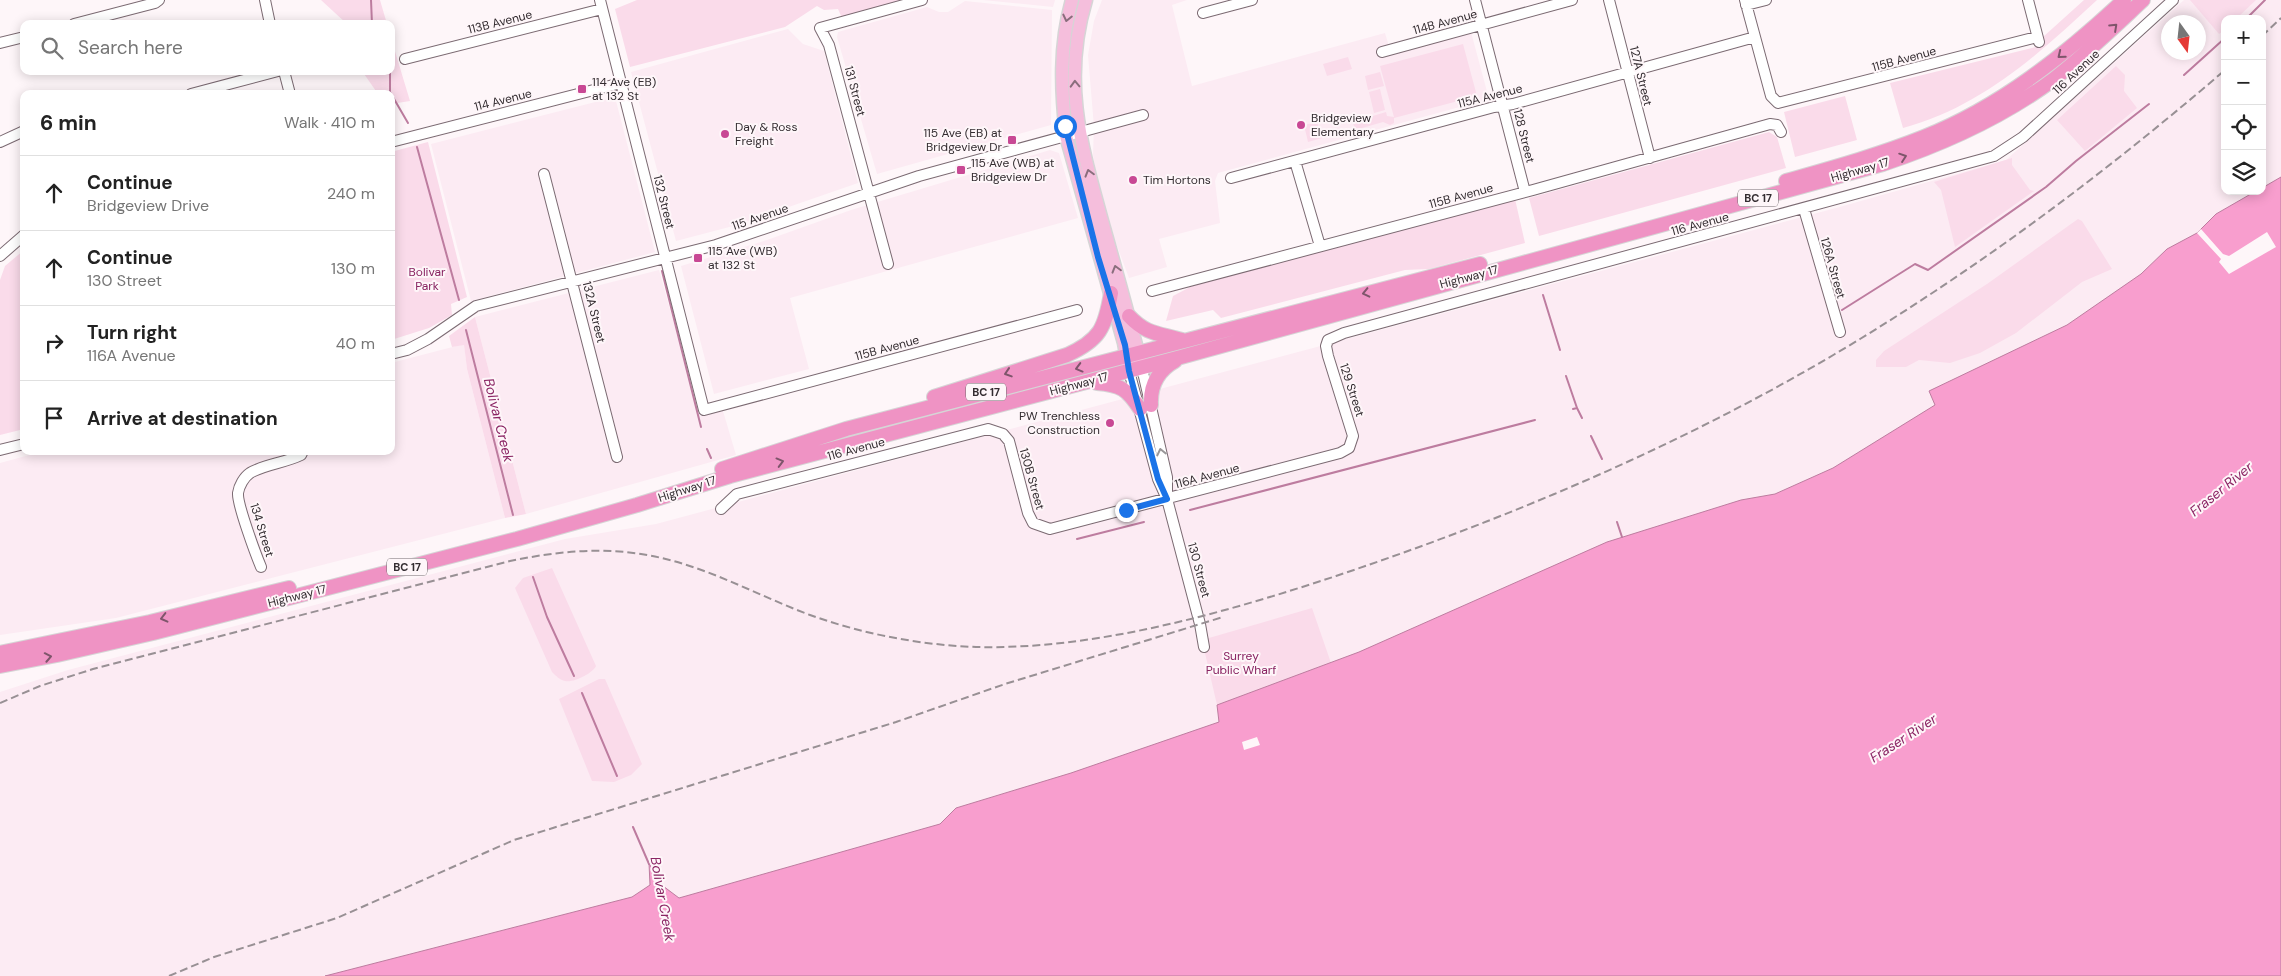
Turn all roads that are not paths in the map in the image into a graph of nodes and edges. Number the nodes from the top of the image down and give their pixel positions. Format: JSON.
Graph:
{"nodes":[{"id":1,"x":159,"y":0,"type":"edge"},
{"id":2,"x":264,"y":0,"type":"edge"},
{"id":3,"x":922,"y":0,"type":"edge"},
{"id":4,"x":1072,"y":0,"type":"edge"},
{"id":5,"x":1086,"y":0,"type":"edge"},
{"id":6,"x":1252,"y":0,"type":"edge"},
{"id":7,"x":1475,"y":0,"type":"edge"},
{"id":8,"x":1572,"y":0,"type":"edge"},
{"id":9,"x":1609,"y":0,"type":"edge"},
{"id":10,"x":1766,"y":0,"type":"edge"},
{"id":11,"x":2028,"y":0,"type":"edge"},
{"id":12,"x":2124,"y":0,"type":"edge"},
{"id":13,"x":2143,"y":0,"type":"edge"},
{"id":14,"x":2173,"y":0,"type":"edge"},
{"id":15,"x":1746,"y":3,"type":"edge"},
{"id":16,"x":601,"y":4,"type":"edge"},
{"id":17,"x":1203,"y":13,"type":"dead end"},
{"id":18,"x":89,"y":20,"type":"edge"},
{"id":19,"x":269,"y":20,"type":"edge"},
{"id":20,"x":1482,"y":25,"type":"junction"},
{"id":21,"x":1755,"y":37,"type":"junction"},
{"id":22,"x":20,"y":38,"type":"edge"},
{"id":23,"x":0,"y":43,"type":"edge"},
{"id":24,"x":1382,"y":52,"type":"dead end"},
{"id":25,"x":405,"y":60,"type":"dead end"},
{"id":26,"x":1627,"y":71,"type":"junction"},
{"id":27,"x":263,"y":75,"type":"edge"},
{"id":28,"x":285,"y":75,"type":"edge"},
{"id":29,"x":621,"y":83,"type":"junction"},
{"id":30,"x":206,"y":90,"type":"edge"},
{"id":31,"x":289,"y":90,"type":"edge"},
{"id":32,"x":1503,"y":106,"type":"junction"},
{"id":33,"x":1143,"y":115,"type":"dead end"},
{"id":34,"x":1779,"y":128,"type":"dead end"},
{"id":35,"x":20,"y":133,"type":"edge"},
{"id":36,"x":1073,"y":135,"type":"junction"},
{"id":37,"x":395,"y":141,"type":"edge"},
{"id":38,"x":0,"y":142,"type":"edge"},
{"id":39,"x":1650,"y":158,"type":"junction"},
{"id":40,"x":1295,"y":161,"type":"junction"},
{"id":41,"x":544,"y":174,"type":"dead end"},
{"id":42,"x":1230,"y":178,"type":"dead end"},
{"id":43,"x":869,"y":192,"type":"junction"},
{"id":44,"x":1526,"y":192,"type":"junction"},
{"id":45,"x":1804,"y":209,"type":"junction"},
{"id":46,"x":20,"y":238,"type":"edge"},
{"id":47,"x":1320,"y":246,"type":"junction"},
{"id":48,"x":0,"y":256,"type":"edge"},
{"id":49,"x":665,"y":258,"type":"junction"},
{"id":50,"x":888,"y":264,"type":"dead end"},
{"id":51,"x":573,"y":281,"type":"junction"},
{"id":52,"x":1152,"y":291,"type":"dead end"},
{"id":53,"x":1111,"y":294,"type":"junction"},
{"id":54,"x":1330,"y":302,"type":"junction"},
{"id":55,"x":1077,"y":310,"type":"dead end"},
{"id":56,"x":1129,"y":316,"type":"junction"},
{"id":57,"x":1840,"y":332,"type":"dead end"},
{"id":58,"x":1328,"y":340,"type":"joint"},
{"id":59,"x":1182,"y":341,"type":"junction"},
{"id":60,"x":395,"y":353,"type":"edge"},
{"id":61,"x":1181,"y":357,"type":"junction"},
{"id":62,"x":1135,"y":362,"type":"junction"},
{"id":63,"x":1089,"y":382,"type":"junction"},
{"id":64,"x":1145,"y":407,"type":"junction"},
{"id":65,"x":704,"y":410,"type":"joint"},
{"id":66,"x":846,"y":429,"type":"junction"},
{"id":67,"x":1004,"y":434,"type":"joint"},
{"id":68,"x":20,"y":445,"type":"edge"},
{"id":69,"x":1349,"y":448,"type":"joint"},
{"id":70,"x":0,"y":450,"type":"edge"},
{"id":71,"x":301,"y":455,"type":"edge"},
{"id":72,"x":617,"y":457,"type":"dead end"},
{"id":73,"x":1167,"y":499,"type":"junction"},
{"id":74,"x":721,"y":509,"type":"dead end"},
{"id":75,"x":1041,"y":528,"type":"joint"},
{"id":76,"x":261,"y":567,"type":"dead end"},
{"id":77,"x":1204,"y":647,"type":"dead end"},
{"id":78,"x":0,"y":653,"type":"edge"},
{"id":79,"x":0,"y":666,"type":"edge"}],
"edges":[{"from":1,"to":18,"type":"street"},
{"from":2,"to":19,"type":"street"},
{"from":3,"to":43,"type":"street","name":"131 Street"},
{"from":4,"to":36,"type":"main road","one_way":true},
{"from":36,"to":5,"type":"main road","one_way":true},
{"from":6,"to":17,"type":"street"},
{"from":7,"to":20,"type":"street","name":"128 Street"},
{"from":8,"to":20,"type":"street","name":"114B Avenue"},
{"from":9,"to":26,"type":"street","name":"127A Street"},
{"from":10,"to":15,"type":"street"},
{"from":11,"to":21,"type":"street","name":"115B Avenue"},
{"from":12,"to":54,"type":"highway","name":"Highway 17","number":"BC 17","one_way":true},
{"from":61,"to":13,"type":"highway","name":"Highway 17","number":"BC 17","one_way":true},
{"from":14,"to":45,"type":"street","name":"116 Avenue"},
{"from":15,"to":21,"type":"street"},
{"from":16,"to":25,"type":"street","name":"113B Avenue"},
{"from":16,"to":29,"type":"street","name":"132 Street"},
{"from":20,"to":24,"type":"street","name":"114B Avenue"},
{"from":20,"to":32,"type":"street","name":"128 Street"},
{"from":21,"to":26,"type":"street","name":"115A Avenue"},
{"from":22,"to":23,"type":"street"},
{"from":26,"to":32,"type":"street","name":"115A Avenue"},
{"from":26,"to":39,"type":"street","name":"127A Street"},
{"from":27,"to":30,"type":"street"},
{"from":28,"to":31,"type":"street"},
{"from":29,"to":37,"type":"street","name":"114 Avenue"},
{"from":29,"to":49,"type":"street","name":"132 Street"},
{"from":32,"to":40,"type":"street","name":"115A Avenue"},
{"from":32,"to":44,"type":"street","name":"128 Street"},
{"from":33,"to":36,"type":"street","name":"115 Avenue"},
{"from":34,"to":39,"type":"street","name":"115B Avenue"},
{"from":35,"to":38,"type":"street"},
{"from":36,"to":43,"type":"street","name":"115 Avenue"},
{"from":36,"to":53,"type":"main road"},
{"from":56,"to":36,"type":"main road","one_way":true},
{"from":39,"to":44,"type":"street","name":"115B Avenue"},
{"from":40,"to":42,"type":"street","name":"115A Avenue"},
{"from":40,"to":47,"type":"street"},
{"from":41,"to":51,"type":"street","name":"132A Street"},
{"from":43,"to":49,"type":"street","name":"115 Avenue"},
{"from":43,"to":50,"type":"street","name":"131 Street"},
{"from":44,"to":47,"type":"street","name":"115B Avenue"},
{"from":45,"to":57,"type":"street","name":"126A Street"},
{"from":45,"to":58,"type":"street","name":"116 Avenue"},
{"from":46,"to":48,"type":"street"},
{"from":47,"to":52,"type":"street","name":"115B Avenue"},
{"from":49,"to":51,"type":"street","name":"115 Avenue"},
{"from":49,"to":65,"type":"street","name":"132 Street"},
{"from":51,"to":60,"type":"street","name":"115 Avenue"},
{"from":51,"to":72,"type":"street","name":"132A Street"},
{"from":53,"to":62,"type":"main road"},
{"from":53,"to":66,"type":"highway","one_way":true},
{"from":54,"to":59,"type":"highway","name":"Highway 17","number":"BC 17"},
{"from":54,"to":62,"type":"highway"},
{"from":55,"to":65,"type":"street","name":"115B Avenue"},
{"from":56,"to":59,"type":"highway"},
{"from":56,"to":62,"type":"main road"},
{"from":58,"to":69,"type":"street","name":"129 Street"},
{"from":59,"to":62,"type":"highway","name":"Highway 17","number":"BC 17"},
{"from":61,"to":62,"type":"highway","name":"Highway 17","number":"BC 17"},
{"from":61,"to":64,"type":"highway"},
{"from":62,"to":63,"type":"highway","name":"Highway 17","number":"BC 17"},
{"from":62,"to":64,"type":"street","name":"130 Street"},
{"from":62,"to":66,"type":"highway","name":"Highway 17","number":"BC 17","one_way":true},
{"from":63,"to":64,"type":"highway"},
{"from":79,"to":63,"type":"highway","name":"Highway 17","number":"BC 17","one_way":true},
{"from":64,"to":73,"type":"street","name":"130 Street"},
{"from":66,"to":78,"type":"highway","name":"Highway 17","number":"BC 17","one_way":true},
{"from":67,"to":74,"type":"street","name":"116 Avenue"},
{"from":67,"to":75,"type":"street","name":"130B Street"},
{"from":68,"to":70,"type":"street"},
{"from":69,"to":73,"type":"street","name":"116A Avenue"},
{"from":71,"to":76,"type":"street","name":"134 Street"},
{"from":73,"to":75,"type":"street","name":"116A Avenue"},
{"from":73,"to":77,"type":"street","name":"130 Street"}]}
